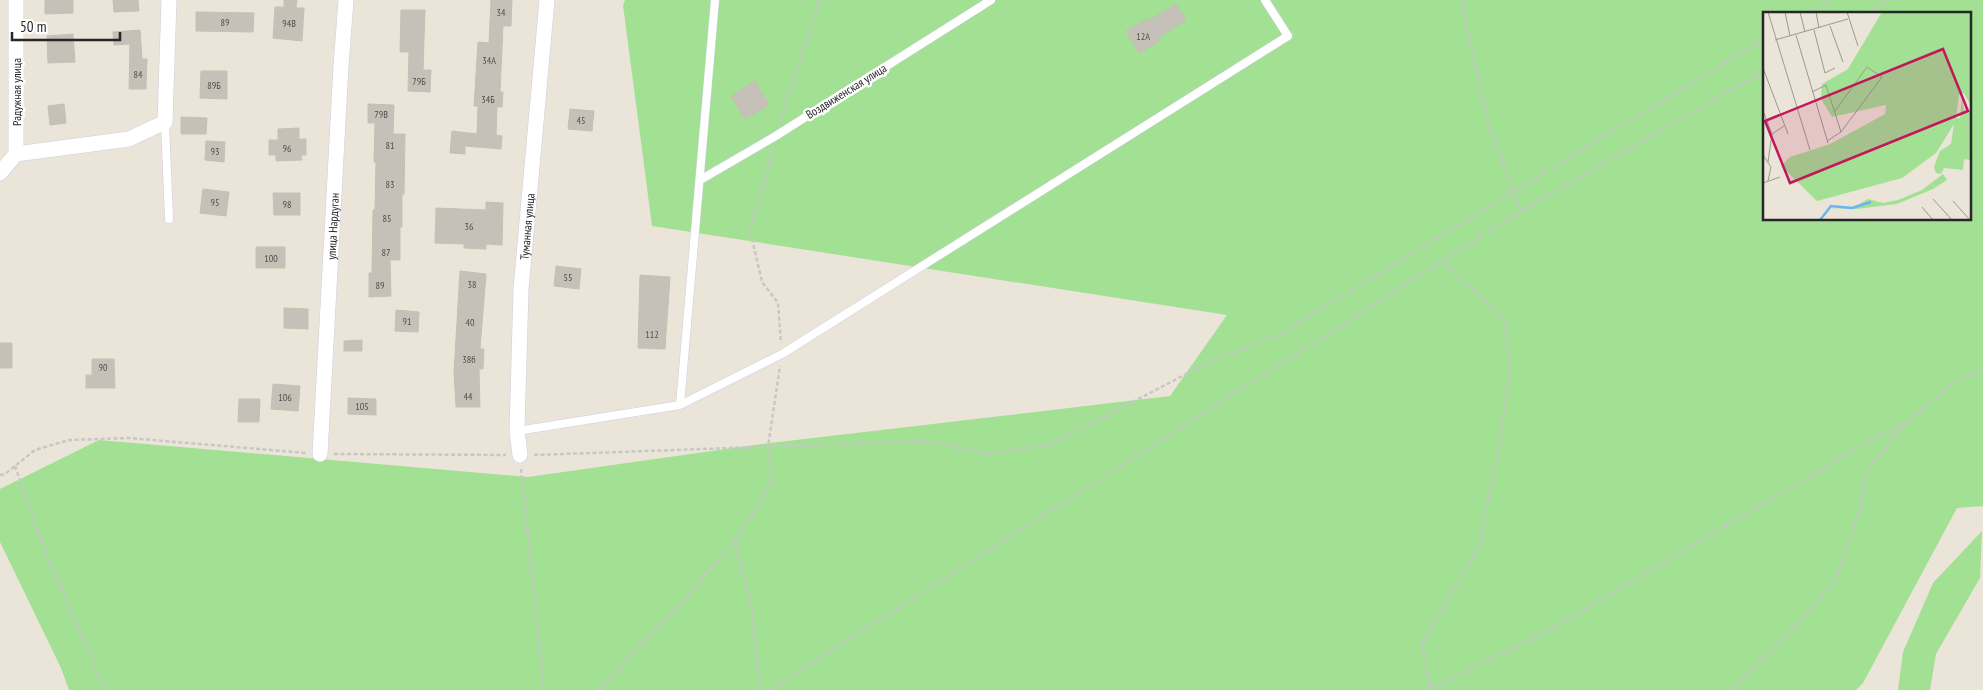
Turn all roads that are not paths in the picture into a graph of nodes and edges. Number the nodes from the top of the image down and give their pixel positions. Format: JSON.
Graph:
{"nodes":[{"id":1,"x":16,"y":0,"type":"edge"},
{"id":2,"x":169,"y":0,"type":"edge"},
{"id":3,"x":346,"y":0,"type":"edge"},
{"id":4,"x":547,"y":0,"type":"edge"},
{"id":5,"x":715,"y":0,"type":"edge"},
{"id":6,"x":991,"y":0,"type":"edge"},
{"id":7,"x":1264,"y":0,"type":"edge"},
{"id":8,"x":165,"y":122,"type":"junction"},
{"id":9,"x":16,"y":154,"type":"junction"},
{"id":10,"x":0,"y":173,"type":"edge"},
{"id":11,"x":700,"y":180,"type":"junction"},
{"id":12,"x":169,"y":219,"type":"dead end"},
{"id":13,"x":680,"y":405,"type":"junction"},
{"id":14,"x":517,"y":431,"type":"junction"},
{"id":15,"x":320,"y":454,"type":"road end"},
{"id":16,"x":520,"y":455,"type":"road end"}],
"edges":[{"from":1,"to":9,"type":"street","name":"Радужная улица"},
{"from":2,"to":8,"type":"street"},
{"from":3,"to":15,"type":"street","name":"улица Нардуган"},
{"from":4,"to":14,"type":"street","name":"Туманная улица"},
{"from":5,"to":11,"type":"lane"},
{"from":6,"to":11,"type":"lane","name":"Воздвиженская улица"},
{"from":7,"to":13,"type":"lane"},
{"from":8,"to":9,"type":"street"},
{"from":8,"to":12,"type":"lane"},
{"from":9,"to":10,"type":"street"},
{"from":11,"to":13,"type":"lane"},
{"from":13,"to":14,"type":"lane"},
{"from":14,"to":16,"type":"street","name":"Туманная улица"}]}
